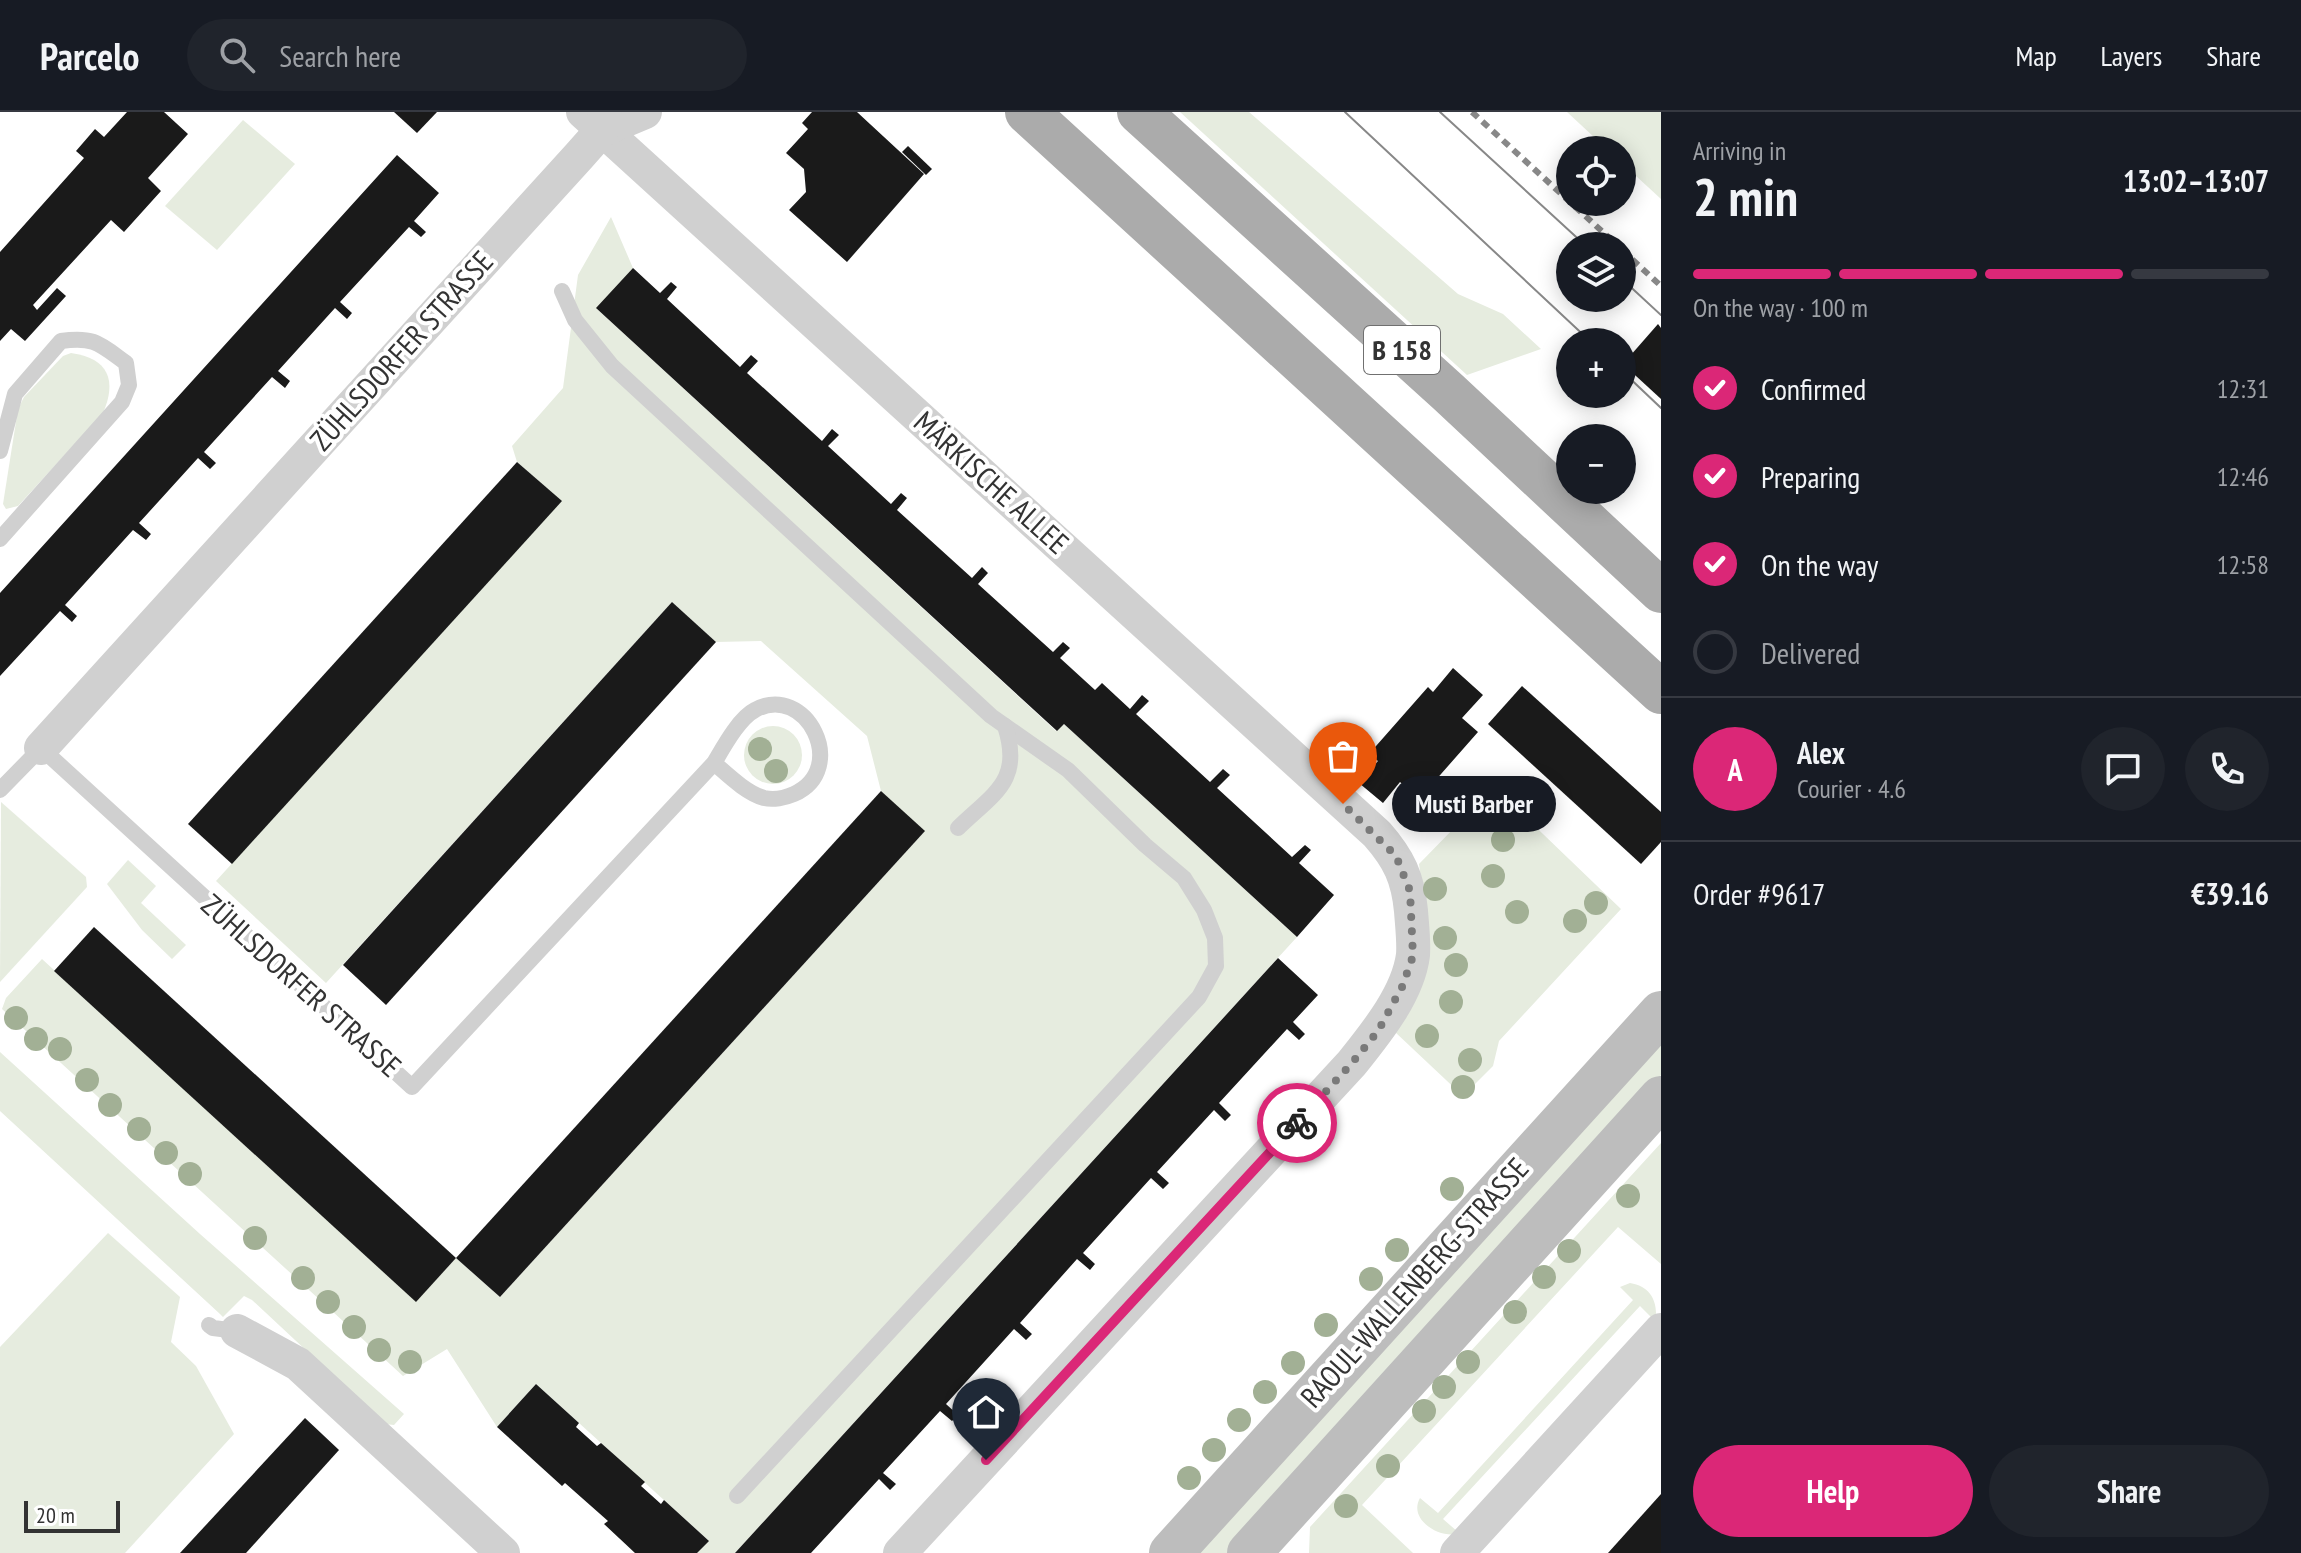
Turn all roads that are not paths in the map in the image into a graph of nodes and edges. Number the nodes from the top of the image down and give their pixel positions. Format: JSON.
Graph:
{"nodes":[{"id":1,"x":645,"y":112,"type":"edge"},
{"id":2,"x":1027,"y":112,"type":"edge"},
{"id":3,"x":1139,"y":112,"type":"edge"},
{"id":4,"x":597,"y":118,"type":"edge"},
{"id":5,"x":562,"y":291,"type":"dead end"},
{"id":6,"x":0,"y":451,"type":"edge"},
{"id":7,"x":0,"y":539,"type":"edge"},
{"id":8,"x":1661,"y":591,"type":"edge"},
{"id":9,"x":1661,"y":692,"type":"edge"},
{"id":10,"x":1005,"y":726,"type":"junction"},
{"id":11,"x":41,"y":748,"type":"junction"},
{"id":12,"x":714,"y":763,"type":"junction"},
{"id":13,"x":0,"y":790,"type":"edge"},
{"id":14,"x":958,"y":828,"type":"dead end"},
{"id":15,"x":1661,"y":1013,"type":"edge"},
{"id":16,"x":1661,"y":1098,"type":"edge"},
{"id":17,"x":223,"y":1328,"type":"dead end"},
{"id":18,"x":1661,"y":1330,"type":"edge"},
{"id":19,"x":737,"y":1496,"type":"dead end"},
{"id":20,"x":1261,"y":1549,"type":"edge"},
{"id":21,"x":503,"y":1553,"type":"edge"},
{"id":22,"x":900,"y":1553,"type":"edge"},
{"id":23,"x":1171,"y":1553,"type":"edge"},
{"id":24,"x":1457,"y":1553,"type":"edge"}],
"edges":[{"from":1,"to":4,"type":"street","name":"ZÜHLSDORFER STRASSE"},
{"from":2,"to":9,"type":"main road","number":"B 158"},
{"from":3,"to":8,"type":"main road","number":"B 158"},
{"from":4,"to":11,"type":"street","name":"ZÜHLSDORFER STRASSE"},
{"from":4,"to":22,"type":"street","name":"MÄRKISCHE ALLEE"},
{"from":5,"to":10,"type":"lane"},
{"from":6,"to":7,"type":"lane"},
{"from":10,"to":14,"type":"lane"},
{"from":10,"to":19,"type":"lane"},
{"from":11,"to":12,"type":"lane","name":"ZÜHLSDORFER STRASSE"},
{"from":11,"to":13,"type":"lane","name":"ZÜHLSDORFER STRASSE"},
{"from":12,"to":12,"type":"lane","name":"ZÜHLSDORFER STRASSE"},
{"from":15,"to":23,"type":"main road","name":"RAOUL-WALLENBERG-STRASSE"},
{"from":16,"to":20,"type":"main road","name":"RAOUL-WALLENBERG-STRASSE"},
{"from":17,"to":21,"type":"street"},
{"from":18,"to":24,"type":"street"}]}
